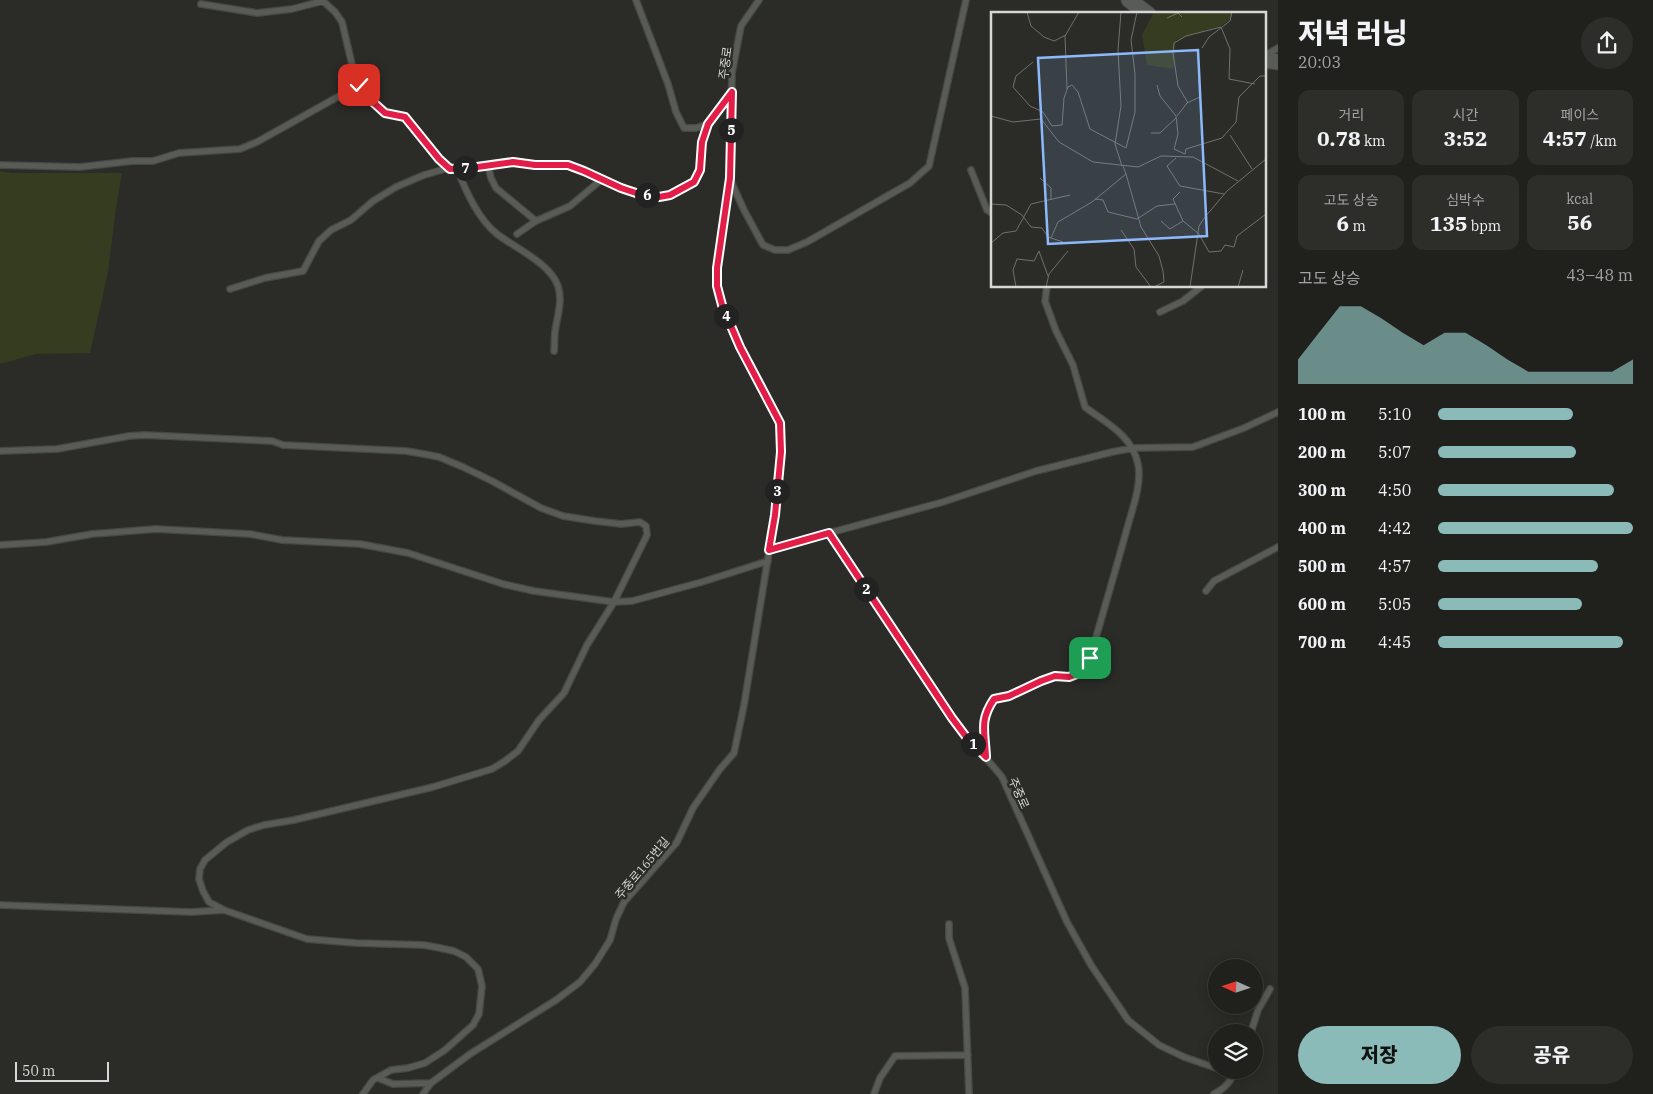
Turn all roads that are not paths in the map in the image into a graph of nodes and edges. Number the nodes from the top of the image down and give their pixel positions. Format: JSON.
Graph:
{"nodes":[{"id":1,"x":636,"y":0,"type":"edge"},
{"id":2,"x":758,"y":0,"type":"edge"},
{"id":3,"x":966,"y":0,"type":"edge"},
{"id":4,"x":1129,"y":0,"type":"edge"},
{"id":5,"x":201,"y":4,"type":"dead end"},
{"id":6,"x":1145,"y":12,"type":"edge"},
{"id":7,"x":1278,"y":48,"type":"edge"},
{"id":8,"x":1266,"y":57,"type":"edge"},
{"id":9,"x":359,"y":85,"type":"junction"},
{"id":10,"x":732,"y":92,"type":"junction"},
{"id":11,"x":708,"y":124,"type":"junction"},
{"id":12,"x":0,"y":165,"type":"edge"},
{"id":13,"x":488,"y":165,"type":"junction"},
{"id":14,"x":454,"y":169,"type":"junction"},
{"id":15,"x":971,"y":170,"type":"dead end"},
{"id":16,"x":730,"y":178,"type":"junction"},
{"id":17,"x":601,"y":180,"type":"junction"},
{"id":18,"x":991,"y":212,"type":"edge"},
{"id":19,"x":536,"y":221,"type":"junction"},
{"id":20,"x":517,"y":234,"type":"dead end"},
{"id":21,"x":1047,"y":288,"type":"edge"},
{"id":22,"x":1199,"y":288,"type":"edge"},
{"id":23,"x":230,"y":289,"type":"dead end"},
{"id":24,"x":1160,"y":312,"type":"dead end"},
{"id":25,"x":554,"y":351,"type":"dead end"},
{"id":26,"x":1278,"y":412,"type":"edge"},
{"id":27,"x":1131,"y":448,"type":"junction"},
{"id":28,"x":0,"y":451,"type":"edge"},
{"id":29,"x":829,"y":533,"type":"junction"},
{"id":30,"x":0,"y":545,"type":"edge"},
{"id":31,"x":1278,"y":547,"type":"edge"},
{"id":32,"x":769,"y":550,"type":"junction"},
{"id":33,"x":768,"y":561,"type":"junction"},
{"id":34,"x":1206,"y":591,"type":"dead end"},
{"id":35,"x":614,"y":602,"type":"junction"},
{"id":36,"x":986,"y":757,"type":"junction"},
{"id":37,"x":0,"y":905,"type":"edge"},
{"id":38,"x":224,"y":910,"type":"junction"},
{"id":39,"x":949,"y":924,"type":"dead end"},
{"id":40,"x":1270,"y":988,"type":"dead end"},
{"id":41,"x":1253,"y":1024,"type":"edge"},
{"id":42,"x":968,"y":1055,"type":"junction"},
{"id":43,"x":1208,"y":1065,"type":"edge"},
{"id":44,"x":378,"y":1078,"type":"junction"},
{"id":45,"x":1231,"y":1079,"type":"edge"},
{"id":46,"x":431,"y":1083,"type":"junction"},
{"id":47,"x":363,"y":1094,"type":"edge"},
{"id":48,"x":423,"y":1094,"type":"edge"},
{"id":49,"x":874,"y":1094,"type":"edge"},
{"id":50,"x":969,"y":1094,"type":"edge"},
{"id":51,"x":1214,"y":1094,"type":"edge"}],
"edges":[{"from":1,"to":11,"type":"lane"},
{"from":2,"to":10,"type":"lane","name":"주중로"},
{"from":3,"to":16,"type":"lane"},
{"from":4,"to":6,"type":"street"},
{"from":5,"to":9,"type":"lane"},
{"from":7,"to":8,"type":"lane"},
{"from":9,"to":12,"type":"lane"},
{"from":9,"to":14,"type":"lane"},
{"from":10,"to":11,"type":"lane"},
{"from":10,"to":16,"type":"lane","name":"주중로"},
{"from":11,"to":17,"type":"lane"},
{"from":13,"to":14,"type":"lane"},
{"from":13,"to":17,"type":"lane"},
{"from":13,"to":19,"type":"lane"},
{"from":14,"to":23,"type":"lane"},
{"from":14,"to":25,"type":"lane"},
{"from":15,"to":18,"type":"lane"},
{"from":16,"to":32,"type":"lane","name":"주중로"},
{"from":17,"to":19,"type":"lane"},
{"from":19,"to":20,"type":"lane"},
{"from":21,"to":27,"type":"lane"},
{"from":22,"to":24,"type":"lane"},
{"from":26,"to":27,"type":"lane"},
{"from":27,"to":29,"type":"lane"},
{"from":27,"to":36,"type":"lane"},
{"from":28,"to":35,"type":"lane"},
{"from":29,"to":32,"type":"lane"},
{"from":29,"to":36,"type":"lane","name":"주중로"},
{"from":30,"to":35,"type":"lane"},
{"from":31,"to":34,"type":"lane"},
{"from":32,"to":33,"type":"lane","name":"주중로165번길"},
{"from":33,"to":35,"type":"lane"},
{"from":33,"to":46,"type":"lane","name":"주중로165번길"},
{"from":35,"to":38,"type":"lane"},
{"from":36,"to":43,"type":"lane","name":"주중로"},
{"from":37,"to":38,"type":"lane"},
{"from":38,"to":44,"type":"lane"},
{"from":39,"to":42,"type":"lane"},
{"from":40,"to":41,"type":"lane"},
{"from":42,"to":49,"type":"lane"},
{"from":42,"to":50,"type":"lane"},
{"from":44,"to":46,"type":"lane"},
{"from":44,"to":47,"type":"lane"},
{"from":45,"to":51,"type":"lane"},
{"from":46,"to":48,"type":"lane","name":"주중로165번길"}]}
